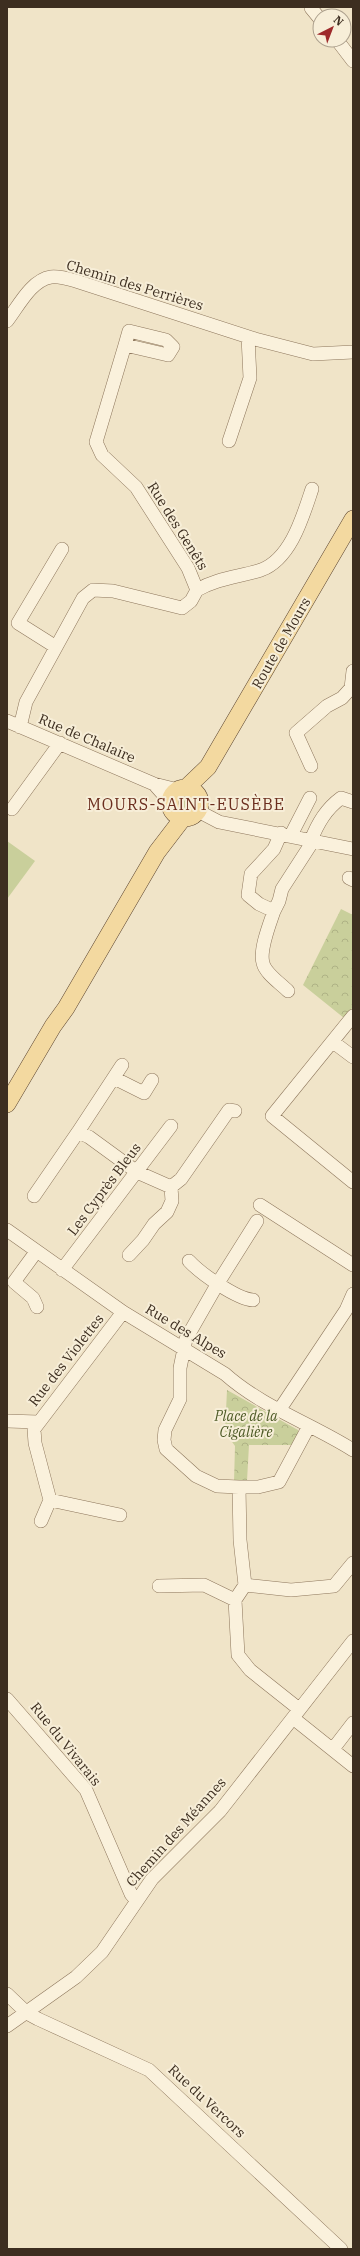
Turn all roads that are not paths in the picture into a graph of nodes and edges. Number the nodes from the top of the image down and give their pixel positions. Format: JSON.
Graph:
{"nodes":[{"id":1,"x":343,"y":48,"type":"edge"},
{"id":2,"x":353,"y":61,"type":"edge"},
{"id":3,"x":7,"y":321,"type":"edge"},
{"id":4,"x":248,"y":337,"type":"junction"},
{"id":5,"x":125,"y":345,"type":"dead end"},
{"id":6,"x":353,"y":352,"type":"edge"},
{"id":7,"x":229,"y":441,"type":"dead end"},
{"id":8,"x":312,"y":489,"type":"dead end"},
{"id":9,"x":353,"y":519,"type":"edge"},
{"id":10,"x":62,"y":549,"type":"dead end"},
{"id":11,"x":197,"y":590,"type":"junction"},
{"id":12,"x":56,"y":647,"type":"junction"},
{"id":13,"x":353,"y":671,"type":"edge"},
{"id":14,"x":7,"y":721,"type":"edge"},
{"id":15,"x":20,"y":727,"type":"junction"},
{"id":16,"x":60,"y":743,"type":"junction"},
{"id":17,"x":311,"y":766,"type":"dead end"},
{"id":18,"x":310,"y":798,"type":"dead end"},
{"id":19,"x":353,"y":802,"type":"edge"},
{"id":20,"x":184,"y":803,"type":"junction"},
{"id":21,"x":12,"y":809,"type":"dead end"},
{"id":22,"x":286,"y":834,"type":"junction"},
{"id":23,"x":312,"y":840,"type":"junction"},
{"id":24,"x":353,"y":848,"type":"edge"},
{"id":25,"x":274,"y":911,"type":"junction"},
{"id":26,"x":288,"y":990,"type":"dead end"},
{"id":27,"x":66,"y":1008,"type":"junction"},
{"id":28,"x":353,"y":1016,"type":"edge"},
{"id":29,"x":333,"y":1042,"type":"junction"},
{"id":30,"x":353,"y":1057,"type":"edge"},
{"id":31,"x":122,"y":1065,"type":"dead end"},
{"id":32,"x":114,"y":1078,"type":"junction"},
{"id":33,"x":152,"y":1080,"type":"dead end"},
{"id":34,"x":7,"y":1104,"type":"edge"},
{"id":35,"x":235,"y":1111,"type":"dead end"},
{"id":36,"x":7,"y":1118,"type":"edge"},
{"id":37,"x":171,"y":1126,"type":"dead end"},
{"id":38,"x":78,"y":1132,"type":"junction"},
{"id":39,"x":136,"y":1172,"type":"junction"},
{"id":40,"x":353,"y":1182,"type":"edge"},
{"id":41,"x":171,"y":1187,"type":"junction"},
{"id":42,"x":34,"y":1196,"type":"dead end"},
{"id":43,"x":260,"y":1204,"type":"dead end"},
{"id":44,"x":257,"y":1221,"type":"dead end"},
{"id":45,"x":7,"y":1230,"type":"edge"},
{"id":46,"x":36,"y":1252,"type":"junction"},
{"id":47,"x":129,"y":1255,"type":"dead end"},
{"id":48,"x":189,"y":1261,"type":"dead end"},
{"id":49,"x":353,"y":1265,"type":"edge"},
{"id":50,"x":62,"y":1270,"type":"junction"},
{"id":51,"x":10,"y":1279,"type":"edge"},
{"id":52,"x":218,"y":1283,"type":"junction"},
{"id":53,"x":353,"y":1294,"type":"edge"},
{"id":54,"x":254,"y":1300,"type":"dead end"},
{"id":55,"x":37,"y":1307,"type":"dead end"},
{"id":56,"x":123,"y":1312,"type":"junction"},
{"id":57,"x":183,"y":1349,"type":"junction"},
{"id":58,"x":280,"y":1409,"type":"junction"},
{"id":59,"x":7,"y":1422,"type":"edge"},
{"id":60,"x":38,"y":1422,"type":"junction"},
{"id":61,"x":309,"y":1426,"type":"junction"},
{"id":62,"x":353,"y":1450,"type":"edge"},
{"id":63,"x":239,"y":1487,"type":"junction"},
{"id":64,"x":50,"y":1500,"type":"junction"},
{"id":65,"x":120,"y":1515,"type":"dead end"},
{"id":66,"x":42,"y":1520,"type":"dead end"},
{"id":67,"x":353,"y":1562,"type":"edge"},
{"id":68,"x":245,"y":1585,"type":"junction"},
{"id":69,"x":159,"y":1586,"type":"dead end"},
{"id":70,"x":235,"y":1600,"type":"junction"},
{"id":71,"x":353,"y":1641,"type":"edge"},
{"id":72,"x":7,"y":1699,"type":"edge"},
{"id":73,"x":296,"y":1714,"type":"junction"},
{"id":74,"x":353,"y":1723,"type":"edge"},
{"id":75,"x":333,"y":1749,"type":"junction"},
{"id":76,"x":353,"y":1766,"type":"edge"},
{"id":77,"x":136,"y":1900,"type":"junction"},
{"id":78,"x":7,"y":1994,"type":"edge"},
{"id":79,"x":27,"y":2013,"type":"junction"},
{"id":80,"x":7,"y":2026,"type":"edge"},
{"id":81,"x":342,"y":2249,"type":"edge"}],
"edges":[{"from":1,"to":2,"type":"street"},
{"from":3,"to":4,"type":"street","name":"Chemin des Perrières"},
{"from":4,"to":6,"type":"street","name":"Chemin des Perrières"},
{"from":4,"to":7,"type":"street"},
{"from":5,"to":11,"type":"street","name":"Rue des Genêts"},
{"from":8,"to":11,"type":"street"},
{"from":9,"to":20,"type":"main road","name":"Route de Mours"},
{"from":10,"to":12,"type":"street"},
{"from":11,"to":12,"type":"street","name":"Rue des Genêts"},
{"from":12,"to":15,"type":"street","name":"Rue des Genêts"},
{"from":13,"to":17,"type":"street"},
{"from":14,"to":15,"type":"street","name":"Rue de Chalaire"},
{"from":15,"to":16,"type":"street","name":"Rue de Chalaire"},
{"from":16,"to":20,"type":"street","name":"Rue de Chalaire"},
{"from":16,"to":21,"type":"street"},
{"from":18,"to":22,"type":"street"},
{"from":19,"to":23,"type":"street"},
{"from":20,"to":22,"type":"street","name":"Rue de Chalaire"},
{"from":20,"to":27,"type":"main road"},
{"from":22,"to":23,"type":"street","name":"Rue de Chalaire"},
{"from":22,"to":25,"type":"street"},
{"from":23,"to":24,"type":"street","name":"Rue de Chalaire"},
{"from":23,"to":25,"type":"street"},
{"from":25,"to":26,"type":"street"},
{"from":27,"to":34,"type":"main road"},
{"from":27,"to":36,"type":"main road"},
{"from":28,"to":29,"type":"street"},
{"from":29,"to":30,"type":"street"},
{"from":29,"to":40,"type":"street"},
{"from":31,"to":32,"type":"street"},
{"from":32,"to":33,"type":"street"},
{"from":32,"to":38,"type":"street"},
{"from":35,"to":41,"type":"street"},
{"from":37,"to":39,"type":"street","name":"Les Cyprès Bleus"},
{"from":38,"to":39,"type":"street"},
{"from":38,"to":42,"type":"street"},
{"from":39,"to":41,"type":"street"},
{"from":39,"to":50,"type":"street","name":"Les Cyprès Bleus"},
{"from":41,"to":47,"type":"street"},
{"from":43,"to":49,"type":"street"},
{"from":44,"to":52,"type":"street"},
{"from":45,"to":46,"type":"street","name":"Rue des Alpes"},
{"from":46,"to":50,"type":"street","name":"Rue des Alpes"},
{"from":46,"to":51,"type":"street"},
{"from":48,"to":52,"type":"street"},
{"from":50,"to":56,"type":"street","name":"Rue des Alpes"},
{"from":51,"to":55,"type":"street"},
{"from":52,"to":54,"type":"street"},
{"from":52,"to":57,"type":"street"},
{"from":53,"to":58,"type":"street"},
{"from":56,"to":57,"type":"street","name":"Rue des Alpes"},
{"from":56,"to":60,"type":"street","name":"Rue des Violettes"},
{"from":57,"to":58,"type":"street","name":"Rue des Alpes"},
{"from":57,"to":63,"type":"street"},
{"from":58,"to":61,"type":"street","name":"Rue des Alpes"},
{"from":59,"to":60,"type":"street","name":"Rue des Violettes"},
{"from":60,"to":64,"type":"street"},
{"from":61,"to":62,"type":"street","name":"Rue des Alpes"},
{"from":61,"to":63,"type":"street"},
{"from":63,"to":68,"type":"street"},
{"from":64,"to":65,"type":"street"},
{"from":64,"to":66,"type":"street"},
{"from":67,"to":68,"type":"street"},
{"from":68,"to":70,"type":"street"},
{"from":69,"to":70,"type":"street"},
{"from":70,"to":73,"type":"street"},
{"from":71,"to":73,"type":"street","name":"Chemin des Méannes"},
{"from":72,"to":77,"type":"street","name":"Rue du Vivarais"},
{"from":73,"to":75,"type":"street"},
{"from":73,"to":77,"type":"street","name":"Chemin des Méannes"},
{"from":74,"to":75,"type":"street"},
{"from":75,"to":76,"type":"street"},
{"from":77,"to":79,"type":"street","name":"Chemin des Méannes"},
{"from":78,"to":79,"type":"street","name":"Rue du Vercors"},
{"from":79,"to":80,"type":"street","name":"Chemin des Méannes"},
{"from":79,"to":81,"type":"street","name":"Rue du Vercors"}]}
